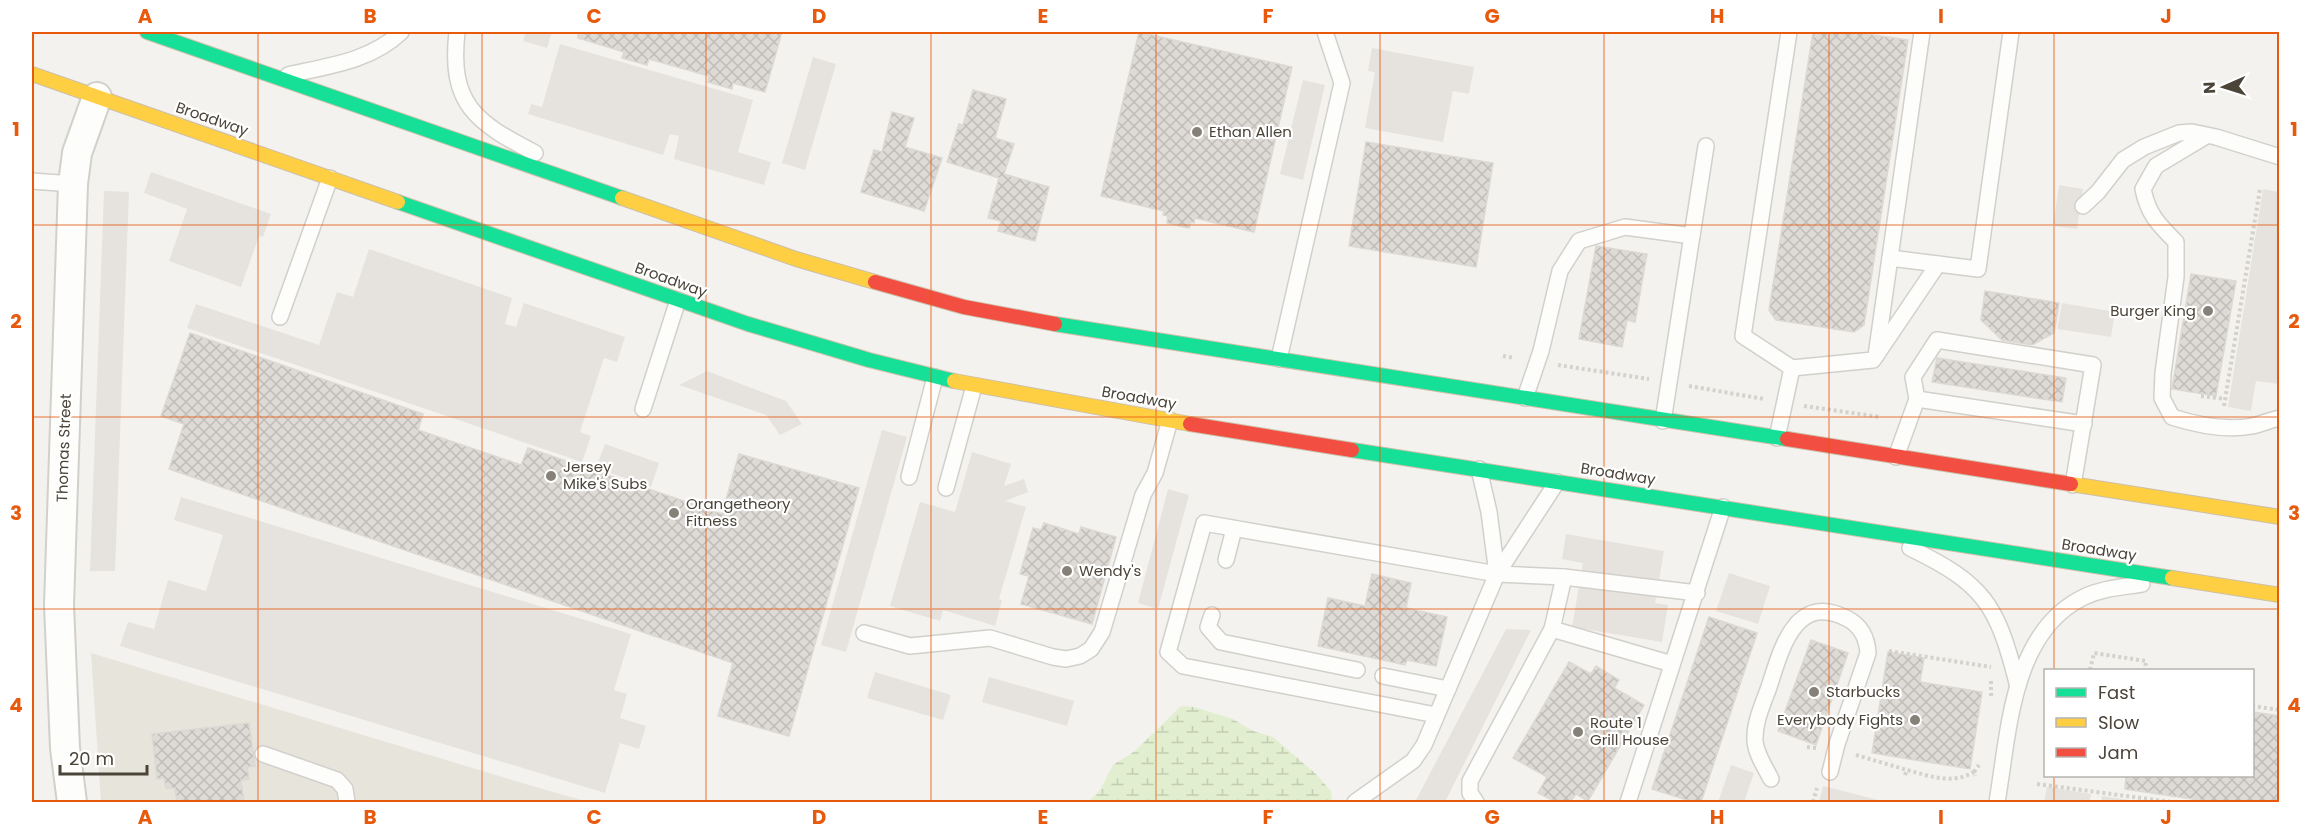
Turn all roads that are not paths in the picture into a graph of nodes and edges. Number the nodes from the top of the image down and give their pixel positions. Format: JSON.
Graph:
{"nodes":[{"id":1,"x":147,"y":32,"type":"edge"},
{"id":2,"x":401,"y":32,"type":"edge"},
{"id":3,"x":457,"y":32,"type":"edge"},
{"id":4,"x":1325,"y":32,"type":"edge"},
{"id":5,"x":1790,"y":32,"type":"edge"},
{"id":6,"x":1922,"y":32,"type":"edge"},
{"id":7,"x":2011,"y":32,"type":"edge"},
{"id":8,"x":32,"y":74,"type":"edge"},
{"id":9,"x":277,"y":78,"type":"junction"},
{"id":10,"x":97,"y":97,"type":"junction"},
{"id":11,"x":2206,"y":136,"type":"junction"},
{"id":12,"x":1706,"y":146,"type":"dead end"},
{"id":13,"x":2280,"y":157,"type":"edge"},
{"id":14,"x":330,"y":178,"type":"junction"},
{"id":15,"x":32,"y":181,"type":"edge"},
{"id":16,"x":73,"y":184,"type":"junction"},
{"id":17,"x":628,"y":201,"type":"junction"},
{"id":18,"x":2083,"y":206,"type":"dead end"},
{"id":19,"x":1692,"y":236,"type":"junction"},
{"id":20,"x":1890,"y":258,"type":"junction"},
{"id":21,"x":1938,"y":264,"type":"junction"},
{"id":22,"x":678,"y":300,"type":"junction"},
{"id":23,"x":280,"y":317,"type":"dead end"},
{"id":24,"x":1875,"y":358,"type":"junction"},
{"id":25,"x":1279,"y":359,"type":"junction"},
{"id":26,"x":1792,"y":368,"type":"junction"},
{"id":27,"x":935,"y":377,"type":"junction"},
{"id":28,"x":974,"y":386,"type":"junction"},
{"id":29,"x":1524,"y":398,"type":"junction"},
{"id":30,"x":1917,"y":399,"type":"junction"},
{"id":31,"x":643,"y":409,"type":"dead end"},
{"id":32,"x":2280,"y":418,"type":"edge"},
{"id":33,"x":1170,"y":420,"type":"junction"},
{"id":34,"x":1663,"y":421,"type":"junction"},
{"id":35,"x":2084,"y":424,"type":"junction"},
{"id":36,"x":1777,"y":438,"type":"junction"},
{"id":37,"x":1896,"y":457,"type":"junction"},
{"id":38,"x":1479,"y":469,"type":"junction"},
{"id":39,"x":909,"y":477,"type":"dead end"},
{"id":40,"x":1558,"y":481,"type":"junction"},
{"id":41,"x":2073,"y":485,"type":"junction"},
{"id":42,"x":946,"y":488,"type":"dead end"},
{"id":43,"x":1723,"y":507,"type":"junction"},
{"id":44,"x":2280,"y":517,"type":"edge"},
{"id":45,"x":1234,"y":529,"type":"junction"},
{"id":46,"x":1875,"y":531,"type":"junction"},
{"id":47,"x":1226,"y":561,"type":"dead end"},
{"id":48,"x":1497,"y":574,"type":"junction"},
{"id":49,"x":1564,"y":577,"type":"junction"},
{"id":50,"x":2181,"y":579,"type":"junction"},
{"id":51,"x":1697,"y":593,"type":"junction"},
{"id":52,"x":2280,"y":595,"type":"edge"},
{"id":53,"x":1212,"y":615,"type":"dead end"},
{"id":54,"x":1552,"y":629,"type":"junction"},
{"id":55,"x":864,"y":633,"type":"dead end"},
{"id":56,"x":1672,"y":664,"type":"junction"},
{"id":57,"x":1357,"y":670,"type":"dead end"},
{"id":58,"x":1383,"y":676,"type":"dead end"},
{"id":59,"x":2017,"y":683,"type":"junction"},
{"id":60,"x":1448,"y":689,"type":"junction"},
{"id":61,"x":1436,"y":716,"type":"junction"},
{"id":62,"x":262,"y":754,"type":"dead end"},
{"id":63,"x":1830,"y":772,"type":"dead end"},
{"id":64,"x":1771,"y":779,"type":"dead end"},
{"id":65,"x":72,"y":802,"type":"edge"},
{"id":66,"x":347,"y":802,"type":"edge"},
{"id":67,"x":1355,"y":802,"type":"edge"},
{"id":68,"x":1476,"y":802,"type":"edge"},
{"id":69,"x":1628,"y":802,"type":"edge"},
{"id":70,"x":1997,"y":802,"type":"edge"}],
"edges":[{"from":1,"to":9,"type":"highway"},
{"from":2,"to":9,"type":"lane"},
{"from":3,"to":17,"type":"lane"},
{"from":4,"to":25,"type":"lane"},
{"from":5,"to":26,"type":"lane"},
{"from":6,"to":20,"type":"lane"},
{"from":7,"to":21,"type":"lane"},
{"from":8,"to":10,"type":"highway","name":"Broadway"},
{"from":9,"to":17,"type":"highway"},
{"from":10,"to":14,"type":"highway","name":"Broadway"},
{"from":10,"to":16,"type":"street","name":"Thomas Street"},
{"from":11,"to":13,"type":"lane"},
{"from":11,"to":18,"type":"lane"},
{"from":11,"to":32,"type":"lane"},
{"from":12,"to":19,"type":"lane"},
{"from":14,"to":22,"type":"highway","name":"Broadway"},
{"from":14,"to":23,"type":"lane"},
{"from":15,"to":16,"type":"lane"},
{"from":16,"to":65,"type":"street","name":"Thomas Street"},
{"from":17,"to":25,"type":"highway"},
{"from":19,"to":29,"type":"lane"},
{"from":19,"to":34,"type":"lane"},
{"from":20,"to":21,"type":"lane"},
{"from":20,"to":24,"type":"lane"},
{"from":21,"to":24,"type":"lane"},
{"from":22,"to":27,"type":"highway","name":"Broadway"},
{"from":22,"to":31,"type":"lane"},
{"from":24,"to":26,"type":"lane"},
{"from":25,"to":29,"type":"highway"},
{"from":26,"to":36,"type":"lane"},
{"from":27,"to":28,"type":"highway","name":"Broadway"},
{"from":27,"to":39,"type":"lane"},
{"from":28,"to":33,"type":"highway","name":"Broadway"},
{"from":28,"to":42,"type":"lane"},
{"from":29,"to":34,"type":"highway"},
{"from":30,"to":35,"type":"lane"},
{"from":30,"to":35,"type":"lane"},
{"from":30,"to":37,"type":"lane"},
{"from":33,"to":38,"type":"highway","name":"Broadway"},
{"from":33,"to":55,"type":"lane"},
{"from":34,"to":36,"type":"highway"},
{"from":35,"to":41,"type":"lane"},
{"from":36,"to":37,"type":"highway"},
{"from":37,"to":41,"type":"highway"},
{"from":38,"to":40,"type":"highway","name":"Broadway"},
{"from":38,"to":48,"type":"lane"},
{"from":40,"to":43,"type":"highway","name":"Broadway"},
{"from":40,"to":48,"type":"lane"},
{"from":41,"to":44,"type":"highway"},
{"from":43,"to":46,"type":"highway","name":"Broadway"},
{"from":43,"to":51,"type":"lane"},
{"from":45,"to":47,"type":"lane"},
{"from":45,"to":48,"type":"lane"},
{"from":45,"to":61,"type":"lane"},
{"from":46,"to":50,"type":"highway","name":"Broadway"},
{"from":46,"to":59,"type":"lane"},
{"from":48,"to":49,"type":"lane"},
{"from":48,"to":60,"type":"lane"},
{"from":49,"to":51,"type":"lane"},
{"from":49,"to":54,"type":"lane"},
{"from":50,"to":52,"type":"highway","name":"Broadway"},
{"from":50,"to":59,"type":"lane"},
{"from":51,"to":56,"type":"lane"},
{"from":53,"to":57,"type":"lane"},
{"from":54,"to":56,"type":"lane"},
{"from":54,"to":68,"type":"lane"},
{"from":56,"to":69,"type":"lane"},
{"from":58,"to":60,"type":"lane"},
{"from":59,"to":70,"type":"lane"},
{"from":60,"to":61,"type":"lane"},
{"from":61,"to":67,"type":"lane"},
{"from":62,"to":66,"type":"lane"},
{"from":63,"to":64,"type":"lane"}]}
